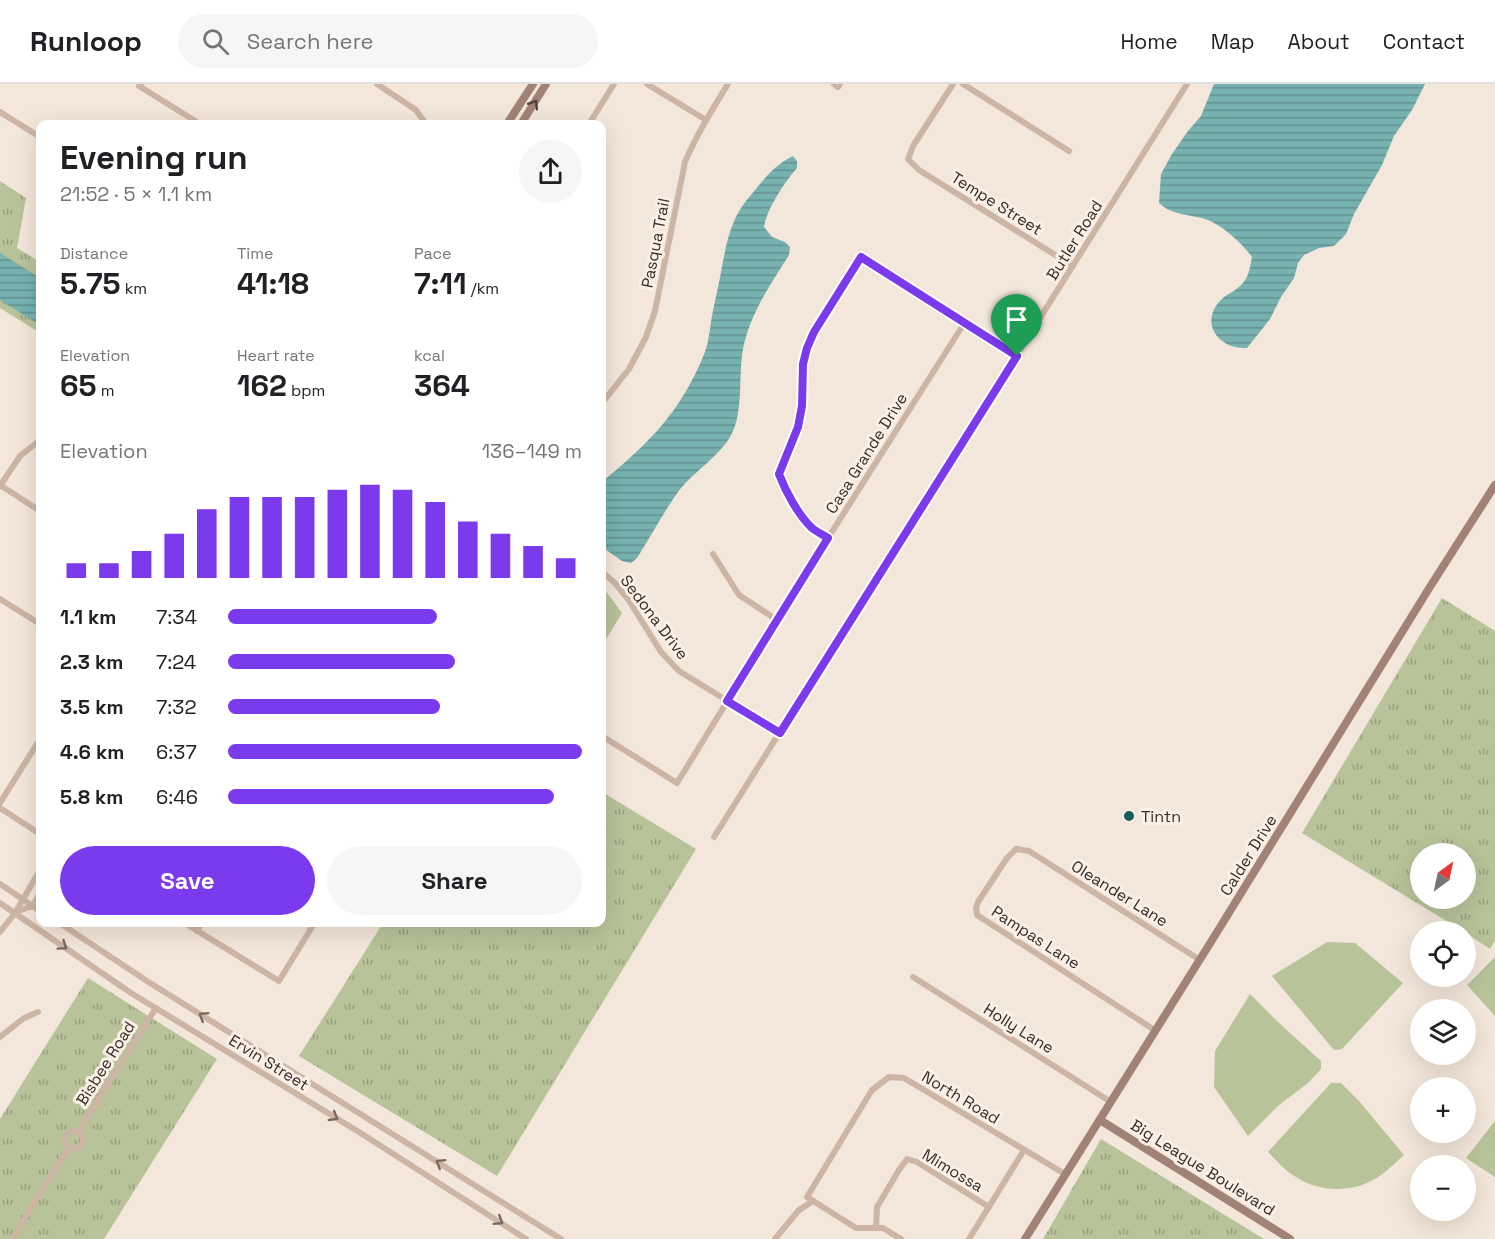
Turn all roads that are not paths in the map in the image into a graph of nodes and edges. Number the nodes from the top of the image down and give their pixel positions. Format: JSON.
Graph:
{"nodes":[{"id":1,"x":377,"y":84,"type":"edge"},
{"id":2,"x":533,"y":84,"type":"edge"},
{"id":3,"x":546,"y":84,"type":"edge"},
{"id":4,"x":614,"y":84,"type":"edge"},
{"id":5,"x":647,"y":84,"type":"edge"},
{"id":6,"x":728,"y":84,"type":"edge"},
{"id":7,"x":953,"y":84,"type":"edge"},
{"id":8,"x":963,"y":84,"type":"edge"},
{"id":9,"x":1187,"y":84,"type":"edge"},
{"id":10,"x":140,"y":85,"type":"edge"},
{"id":11,"x":2,"y":113,"type":"edge"},
{"id":12,"x":194,"y":120,"type":"edge"},
{"id":13,"x":423,"y":120,"type":"edge"},
{"id":14,"x":510,"y":120,"type":"edge"},
{"id":15,"x":524,"y":120,"type":"edge"},
{"id":16,"x":592,"y":120,"type":"edge"},
{"id":17,"x":706,"y":120,"type":"junction"},
{"id":18,"x":0,"y":121,"type":"edge"},
{"id":19,"x":36,"y":134,"type":"edge"},
{"id":20,"x":1069,"y":151,"type":"dead end"},
{"id":21,"x":1073,"y":266,"type":"junction"},
{"id":22,"x":965,"y":322,"type":"junction"},
{"id":23,"x":1017,"y":356,"type":"junction"},
{"id":24,"x":606,"y":398,"type":"edge"},
{"id":25,"x":36,"y":443,"type":"edge"},
{"id":26,"x":1495,"y":485,"type":"edge"},
{"id":27,"x":0,"y":486,"type":"edge"},
{"id":28,"x":36,"y":508,"type":"edge"},
{"id":29,"x":828,"y":538,"type":"junction"},
{"id":30,"x":713,"y":554,"type":"dead end"},
{"id":31,"x":606,"y":575,"type":"edge"},
{"id":32,"x":2,"y":600,"type":"edge"},
{"id":33,"x":0,"y":608,"type":"edge"},
{"id":34,"x":777,"y":620,"type":"junction"},
{"id":35,"x":36,"y":621,"type":"edge"},
{"id":36,"x":727,"y":701,"type":"junction"},
{"id":37,"x":780,"y":733,"type":"junction"},
{"id":38,"x":606,"y":739,"type":"edge"},
{"id":39,"x":36,"y":745,"type":"edge"},
{"id":40,"x":0,"y":803,"type":"edge"},
{"id":41,"x":0,"y":808,"type":"edge"},
{"id":42,"x":36,"y":831,"type":"edge"},
{"id":43,"x":714,"y":837,"type":"dead end"},
{"id":44,"x":1026,"y":850,"type":"joint"},
{"id":45,"x":36,"y":876,"type":"edge"},
{"id":46,"x":0,"y":884,"type":"edge"},
{"id":47,"x":22,"y":898,"type":"junction"},
{"id":48,"x":36,"y":900,"type":"edge"},
{"id":49,"x":0,"y":903,"type":"edge"},
{"id":50,"x":33,"y":906,"type":"junction"},
{"id":51,"x":36,"y":908,"type":"edge"},
{"id":52,"x":15,"y":912,"type":"junction"},
{"id":53,"x":36,"y":927,"type":"edge"},
{"id":54,"x":36,"y":927,"type":"edge"},
{"id":55,"x":66,"y":927,"type":"edge"},
{"id":56,"x":191,"y":927,"type":"edge"},
{"id":57,"x":199,"y":927,"type":"edge"},
{"id":58,"x":312,"y":927,"type":"edge"},
{"id":59,"x":197,"y":931,"type":"junction"},
{"id":60,"x":0,"y":932,"type":"edge"},
{"id":61,"x":1200,"y":960,"type":"junction"},
{"id":62,"x":913,"y":977,"type":"dead end"},
{"id":63,"x":156,"y":1008,"type":"junction"},
{"id":64,"x":38,"y":1012,"type":"dead end"},
{"id":65,"x":1156,"y":1031,"type":"junction"},
{"id":66,"x":0,"y":1037,"type":"edge"},
{"id":67,"x":1111,"y":1102,"type":"junction"},
{"id":68,"x":1100,"y":1120,"type":"junction"},
{"id":69,"x":78,"y":1132,"type":"junction"},
{"id":70,"x":69,"y":1148,"type":"junction"},
{"id":71,"x":1024,"y":1150,"type":"junction"},
{"id":72,"x":1065,"y":1174,"type":"junction"},
{"id":73,"x":813,"y":1201,"type":"junction"},
{"id":74,"x":989,"y":1207,"type":"junction"},
{"id":75,"x":876,"y":1228,"type":"junction"},
{"id":76,"x":12,"y":1239,"type":"edge"},
{"id":77,"x":526,"y":1239,"type":"edge"},
{"id":78,"x":561,"y":1239,"type":"edge"},
{"id":79,"x":775,"y":1239,"type":"edge"},
{"id":80,"x":902,"y":1239,"type":"edge"},
{"id":81,"x":969,"y":1239,"type":"edge"},
{"id":82,"x":1025,"y":1239,"type":"edge"},
{"id":83,"x":1290,"y":1239,"type":"edge"}],
"edges":[{"from":1,"to":13,"type":"street"},
{"from":2,"to":14,"type":"street"},
{"from":15,"to":3,"type":"street","one_way":true},
{"from":4,"to":16,"type":"street"},
{"from":5,"to":17,"type":"street"},
{"from":6,"to":17,"type":"street","name":"Pasqua Trail"},
{"from":7,"to":21,"type":"street","name":"Tempe Street"},
{"from":8,"to":20,"type":"street"},
{"from":9,"to":21,"type":"street","name":"Butler Road"},
{"from":10,"to":12,"type":"street"},
{"from":11,"to":18,"type":"street"},
{"from":11,"to":19,"type":"street"},
{"from":17,"to":24,"type":"street","name":"Pasqua Trail"},
{"from":21,"to":23,"type":"street","name":"Butler Road"},
{"from":22,"to":23,"type":"street"},
{"from":22,"to":29,"type":"street","name":"Casa Grande Drive"},
{"from":22,"to":29,"type":"street"},
{"from":23,"to":37,"type":"street","name":"Butler Road"},
{"from":25,"to":27,"type":"street"},
{"from":26,"to":61,"type":"street","name":"Calder Drive"},
{"from":27,"to":28,"type":"street"},
{"from":29,"to":34,"type":"street","name":"Casa Grande Drive"},
{"from":30,"to":34,"type":"street"},
{"from":31,"to":36,"type":"street","name":"Sedona Drive"},
{"from":32,"to":33,"type":"street"},
{"from":32,"to":35,"type":"street"},
{"from":34,"to":36,"type":"street","name":"Casa Grande Drive"},
{"from":36,"to":37,"type":"street","name":"Sedona Drive"},
{"from":36,"to":38,"type":"street","name":"Casa Grande Drive"},
{"from":37,"to":43,"type":"street","name":"Butler Road"},
{"from":39,"to":40,"type":"street"},
{"from":41,"to":42,"type":"street"},
{"from":44,"to":61,"type":"street","name":"Oleander Lane"},
{"from":44,"to":65,"type":"street","name":"Pampas Lane"},
{"from":45,"to":47,"type":"street"},
{"from":46,"to":47,"type":"street"},
{"from":47,"to":50,"type":"street"},
{"from":47,"to":52,"type":"street"},
{"from":48,"to":50,"type":"street"},
{"from":49,"to":52,"type":"street","name":"Ervin Street"},
{"from":50,"to":51,"type":"street"},
{"from":50,"to":52,"type":"street"},
{"from":52,"to":53,"type":"street","name":"Ervin Street","one_way":true},
{"from":52,"to":60,"type":"street"},
{"from":54,"to":63,"type":"street","name":"Ervin Street","one_way":true},
{"from":78,"to":55,"type":"street","name":"Ervin Street","one_way":true},
{"from":56,"to":59,"type":"street"},
{"from":57,"to":59,"type":"street"},
{"from":58,"to":59,"type":"street"},
{"from":61,"to":65,"type":"street","name":"Calder Drive"},
{"from":62,"to":67,"type":"street","name":"Holly Lane"},
{"from":63,"to":69,"type":"street","name":"Bisbee Road"},
{"from":63,"to":77,"type":"street","name":"Ervin Street","one_way":true},
{"from":64,"to":66,"type":"street"},
{"from":65,"to":67,"type":"street","name":"Calder Drive"},
{"from":67,"to":68,"type":"street","name":"Calder Drive"},
{"from":68,"to":72,"type":"street","name":"Calder Drive"},
{"from":68,"to":83,"type":"street","name":"Big League Boulevard"},
{"from":69,"to":70,"type":"street"},
{"from":69,"to":70,"type":"street"},
{"from":70,"to":76,"type":"street"},
{"from":71,"to":72,"type":"street","name":"North Road"},
{"from":71,"to":73,"type":"street","name":"North Road"},
{"from":71,"to":74,"type":"street"},
{"from":72,"to":82,"type":"street","name":"Calder Drive"},
{"from":73,"to":75,"type":"street"},
{"from":73,"to":79,"type":"street"},
{"from":74,"to":75,"type":"street","name":"Mimossa"},
{"from":74,"to":81,"type":"street"},
{"from":75,"to":80,"type":"street"}]}
